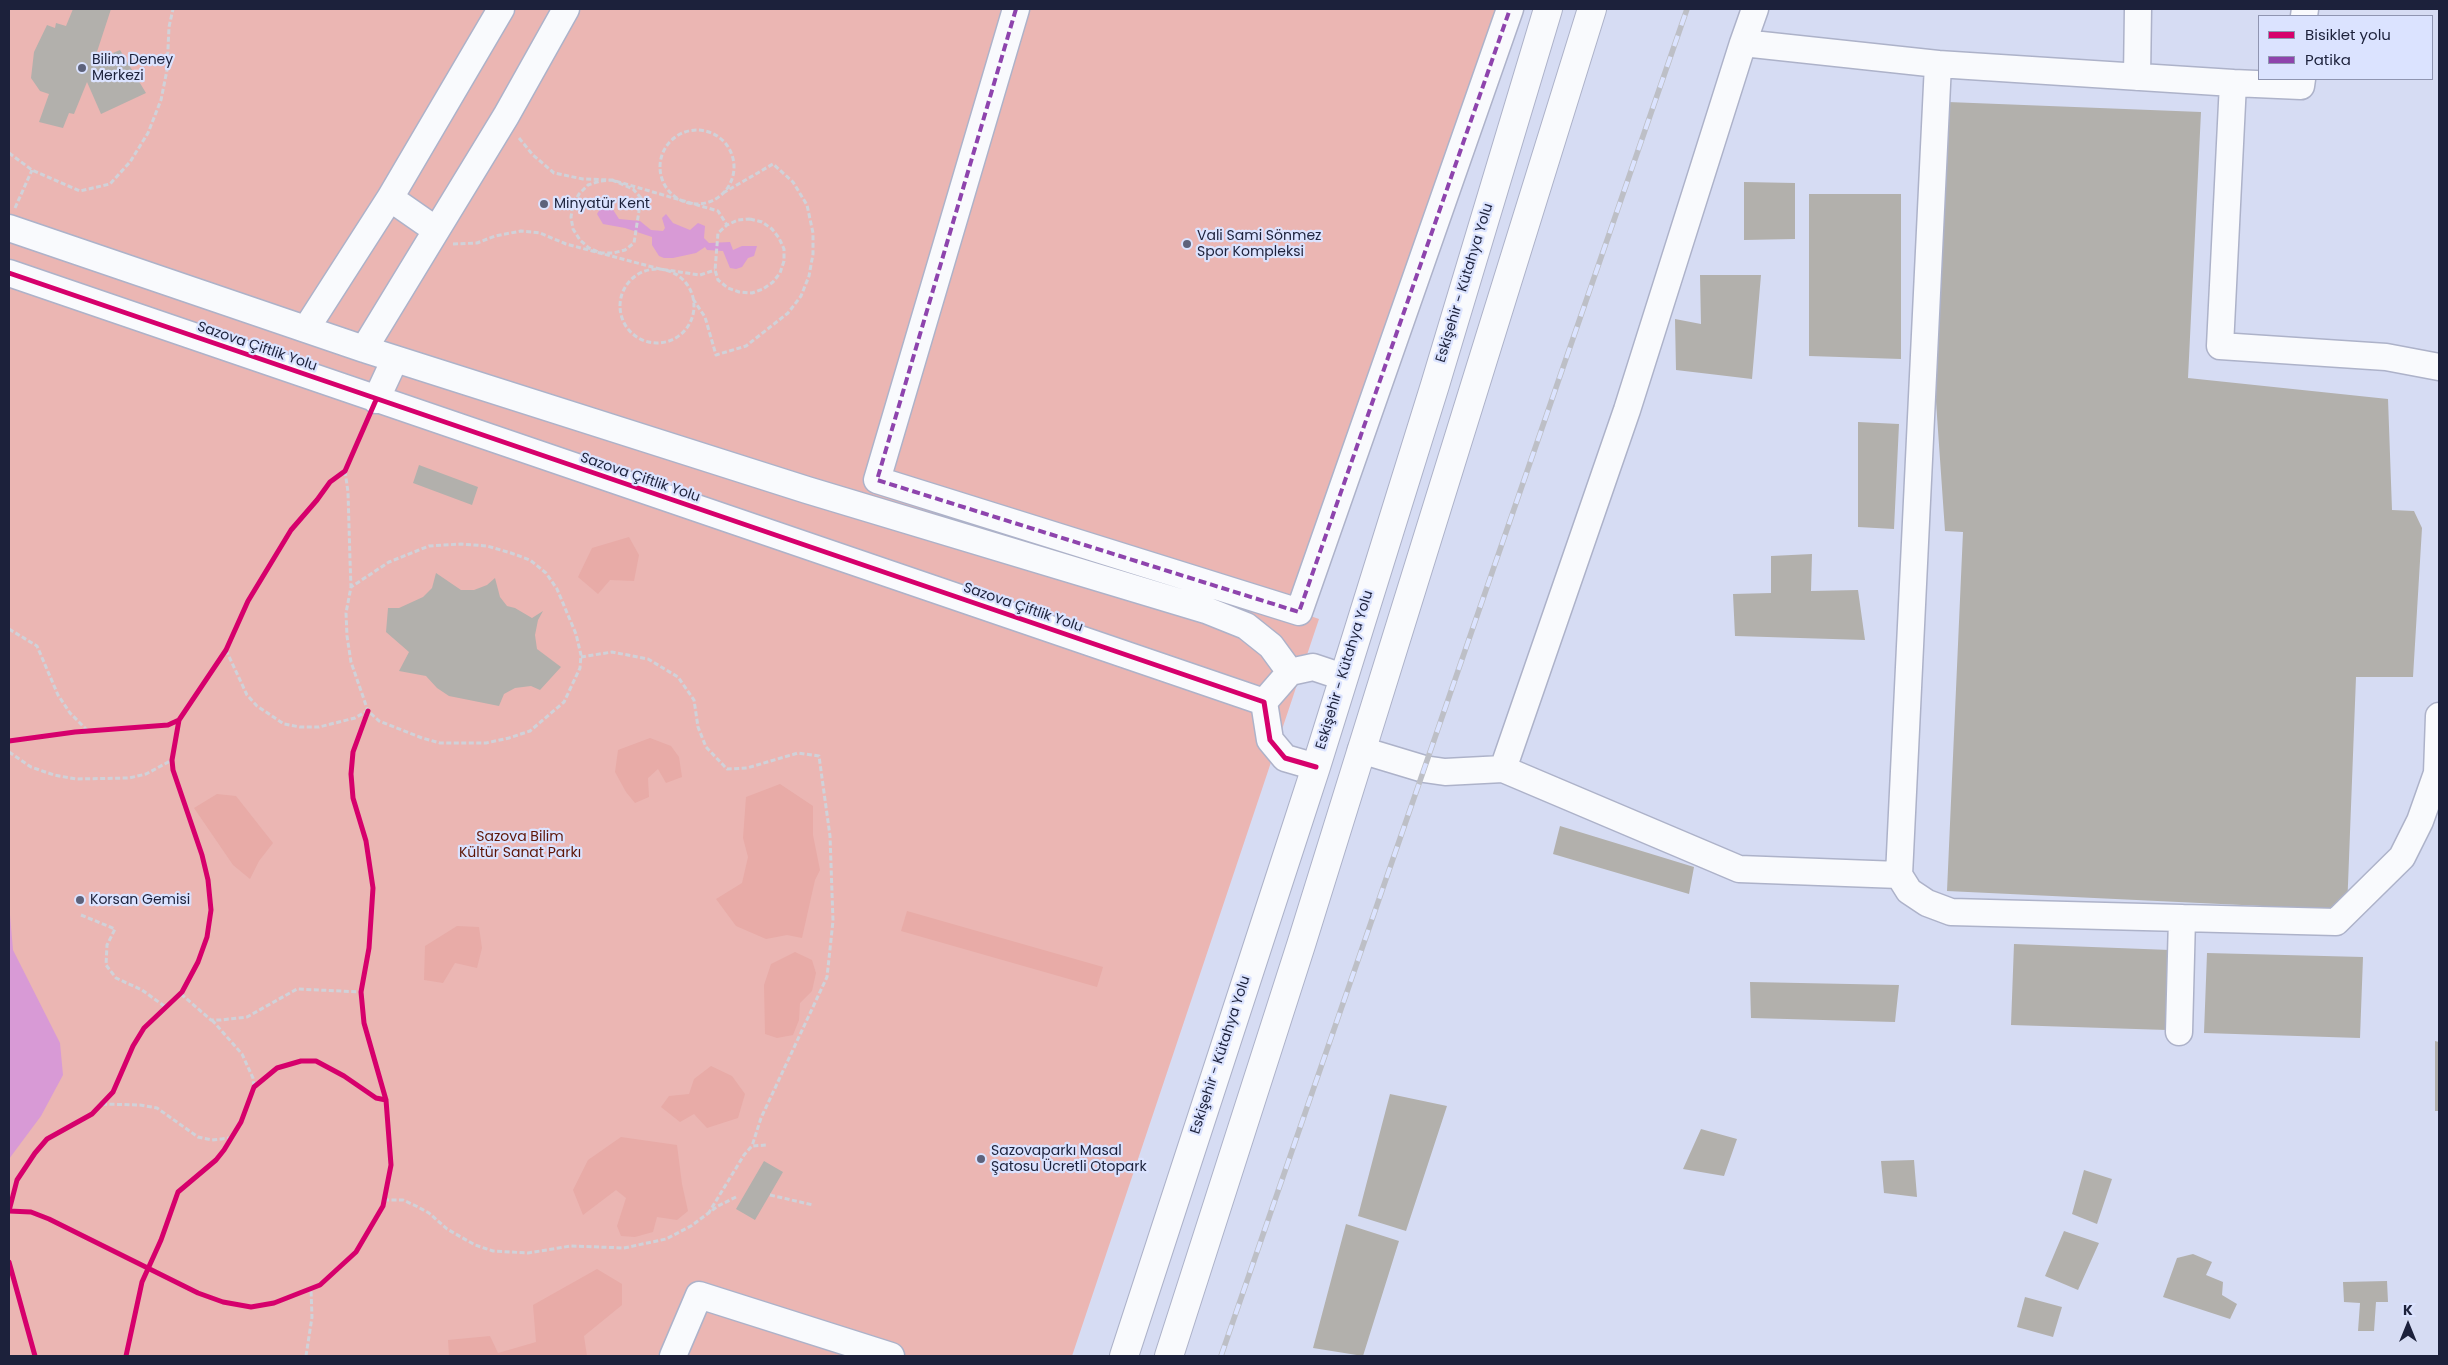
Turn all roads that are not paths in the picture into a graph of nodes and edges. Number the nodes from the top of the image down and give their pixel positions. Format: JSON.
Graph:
{"nodes":[{"id":1,"x":501,"y":9,"type":"edge"},
{"id":2,"x":566,"y":9,"type":"edge"},
{"id":3,"x":1016,"y":9,"type":"edge"},
{"id":4,"x":1510,"y":9,"type":"edge"},
{"id":5,"x":1548,"y":9,"type":"edge"},
{"id":6,"x":1592,"y":9,"type":"edge"},
{"id":7,"x":1755,"y":9,"type":"edge"},
{"id":8,"x":2138,"y":9,"type":"edge"},
{"id":9,"x":1743,"y":43,"type":"junction"},
{"id":10,"x":1938,"y":64,"type":"junction"},
{"id":11,"x":2137,"y":77,"type":"junction"},
{"id":12,"x":2302,"y":80,"type":"edge"},
{"id":13,"x":2233,"y":83,"type":"junction"},
{"id":14,"x":390,"y":198,"type":"junction"},
{"id":15,"x":11,"y":220,"type":"edge"},
{"id":16,"x":436,"y":230,"type":"junction"},
{"id":17,"x":9,"y":273,"type":"edge"},
{"id":18,"x":306,"y":329,"type":"junction"},
{"id":19,"x":364,"y":349,"type":"junction"},
{"id":20,"x":395,"y":358,"type":"junction"},
{"id":21,"x":2439,"y":367,"type":"edge"},
{"id":22,"x":376,"y":400,"type":"junction"},
{"id":23,"x":1290,"y":672,"type":"junction"},
{"id":24,"x":1343,"y":677,"type":"junction"},
{"id":25,"x":1264,"y":702,"type":"junction"},
{"id":26,"x":2439,"y":716,"type":"edge"},
{"id":27,"x":1361,"y":750,"type":"junction"},
{"id":28,"x":1316,"y":767,"type":"junction"},
{"id":29,"x":1503,"y":769,"type":"junction"},
{"id":30,"x":1899,"y":875,"type":"junction"},
{"id":31,"x":2182,"y":918,"type":"junction"},
{"id":32,"x":2178,"y":1032,"type":"dead end"},
{"id":33,"x":673,"y":1356,"type":"edge"},
{"id":34,"x":891,"y":1356,"type":"edge"},
{"id":35,"x":1124,"y":1356,"type":"edge"},
{"id":36,"x":1169,"y":1356,"type":"edge"}],
"edges":[{"from":1,"to":14,"type":"street"},
{"from":2,"to":16,"type":"street"},
{"from":3,"to":4,"type":"street"},
{"from":5,"to":24,"type":"highway","name":"Eskişehir - Kütahya Yolu"},
{"from":6,"to":27,"type":"highway"},
{"from":7,"to":9,"type":"street"},
{"from":8,"to":11,"type":"street"},
{"from":9,"to":10,"type":"street"},
{"from":9,"to":29,"type":"street"},
{"from":10,"to":11,"type":"street"},
{"from":10,"to":30,"type":"street"},
{"from":11,"to":13,"type":"street"},
{"from":12,"to":13,"type":"street"},
{"from":13,"to":21,"type":"street"},
{"from":14,"to":16,"type":"street"},
{"from":14,"to":18,"type":"street"},
{"from":15,"to":18,"type":"street"},
{"from":16,"to":19,"type":"street"},
{"from":17,"to":22,"type":"street","name":"Sazova Çiftlik Yolu"},
{"from":18,"to":19,"type":"street"},
{"from":19,"to":20,"type":"street"},
{"from":20,"to":22,"type":"street"},
{"from":20,"to":23,"type":"street"},
{"from":22,"to":25,"type":"street","name":"Sazova Çiftlik Yolu"},
{"from":23,"to":24,"type":"street"},
{"from":23,"to":25,"type":"street"},
{"from":24,"to":28,"type":"highway","name":"Eskişehir - Kütahya Yolu"},
{"from":25,"to":28,"type":"street"},
{"from":26,"to":31,"type":"street"},
{"from":27,"to":29,"type":"street"},
{"from":27,"to":36,"type":"highway"},
{"from":28,"to":35,"type":"highway","name":"Eskişehir - Kütahya Yolu"},
{"from":29,"to":30,"type":"street"},
{"from":30,"to":31,"type":"street"},
{"from":31,"to":32,"type":"street"},
{"from":33,"to":34,"type":"street"}]}
